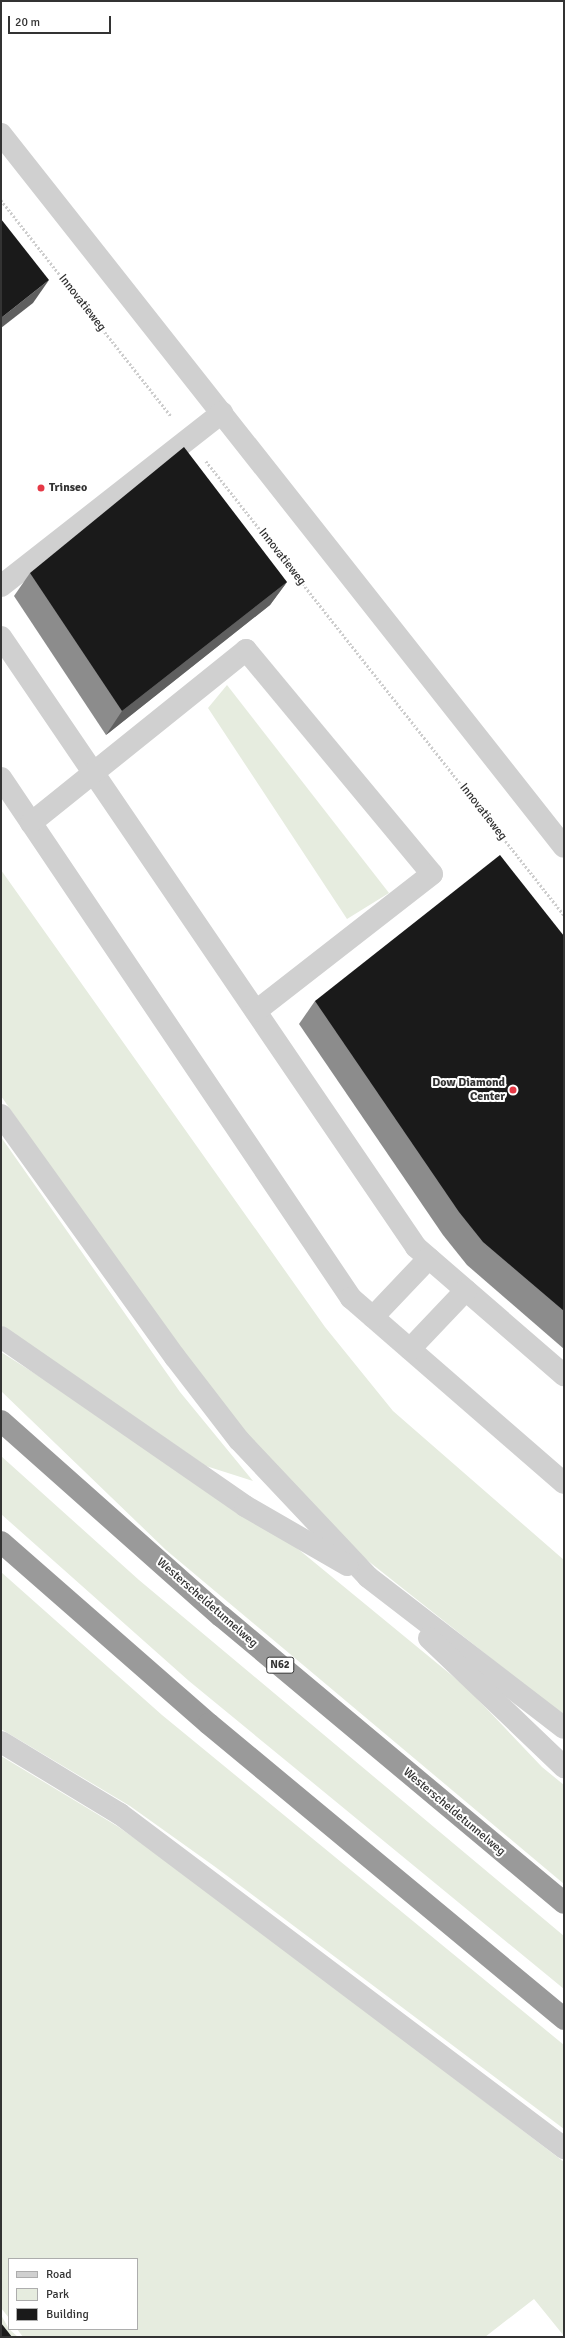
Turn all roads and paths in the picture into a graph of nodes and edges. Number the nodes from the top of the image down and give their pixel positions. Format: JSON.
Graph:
{"nodes":[{"id":1,"x":1,"y":134,"type":"edge"},
{"id":2,"x":1,"y":200,"type":"edge"},
{"id":3,"x":222,"y":413,"type":"junction"},
{"id":4,"x":188,"y":438,"type":"junction"},
{"id":5,"x":1,"y":586,"type":"edge"},
{"id":6,"x":1,"y":638,"type":"edge"},
{"id":7,"x":93,"y":773,"type":"junction"},
{"id":8,"x":1,"y":778,"type":"edge"},
{"id":9,"x":31,"y":823,"type":"junction"},
{"id":10,"x":564,"y":846,"type":"edge"},
{"id":11,"x":564,"y":914,"type":"edge"},
{"id":12,"x":256,"y":1011,"type":"junction"},
{"id":13,"x":1,"y":1115,"type":"edge"},
{"id":14,"x":429,"y":1258,"type":"junction"},
{"id":15,"x":466,"y":1290,"type":"junction"},
{"id":16,"x":373,"y":1317,"type":"junction"},
{"id":17,"x":1,"y":1337,"type":"edge"},
{"id":18,"x":410,"y":1349,"type":"junction"},
{"id":19,"x":564,"y":1375,"type":"edge"},
{"id":20,"x":1,"y":1421,"type":"edge"},
{"id":21,"x":564,"y":1483,"type":"edge"},
{"id":22,"x":1,"y":1542,"type":"edge"},
{"id":23,"x":368,"y":1577,"type":"junction"},
{"id":24,"x":564,"y":1728,"type":"edge"},
{"id":25,"x":1,"y":1742,"type":"edge"},
{"id":26,"x":564,"y":1767,"type":"edge"},
{"id":27,"x":564,"y":1903,"type":"edge"},
{"id":28,"x":564,"y":2019,"type":"edge"},
{"id":29,"x":564,"y":2148,"type":"edge"}],
"edges":[{"from":1,"to":3,"type":"street"},
{"from":2,"to":4,"type":"path","name":"Innovatieweg"},
{"from":3,"to":4,"type":"street"},
{"from":3,"to":10,"type":"street"},
{"from":4,"to":5,"type":"street"},
{"from":4,"to":11,"type":"path","name":"Innovatieweg"},
{"from":6,"to":7,"type":"street"},
{"from":7,"to":9,"type":"street"},
{"from":7,"to":12,"type":"street"},
{"from":7,"to":12,"type":"street"},
{"from":8,"to":9,"type":"street"},
{"from":9,"to":16,"type":"street"},
{"from":12,"to":14,"type":"street"},
{"from":13,"to":23,"type":"street"},
{"from":14,"to":15,"type":"street"},
{"from":14,"to":16,"type":"street"},
{"from":15,"to":18,"type":"street"},
{"from":15,"to":19,"type":"street"},
{"from":16,"to":18,"type":"street"},
{"from":17,"to":23,"type":"street"},
{"from":18,"to":21,"type":"street"},
{"from":20,"to":27,"type":"highway","name":"Westerscheldetunnelweg","number":"N62"},
{"from":22,"to":28,"type":"highway"},
{"from":23,"to":24,"type":"street"},
{"from":23,"to":26,"type":"street"},
{"from":25,"to":29,"type":"street"}]}
